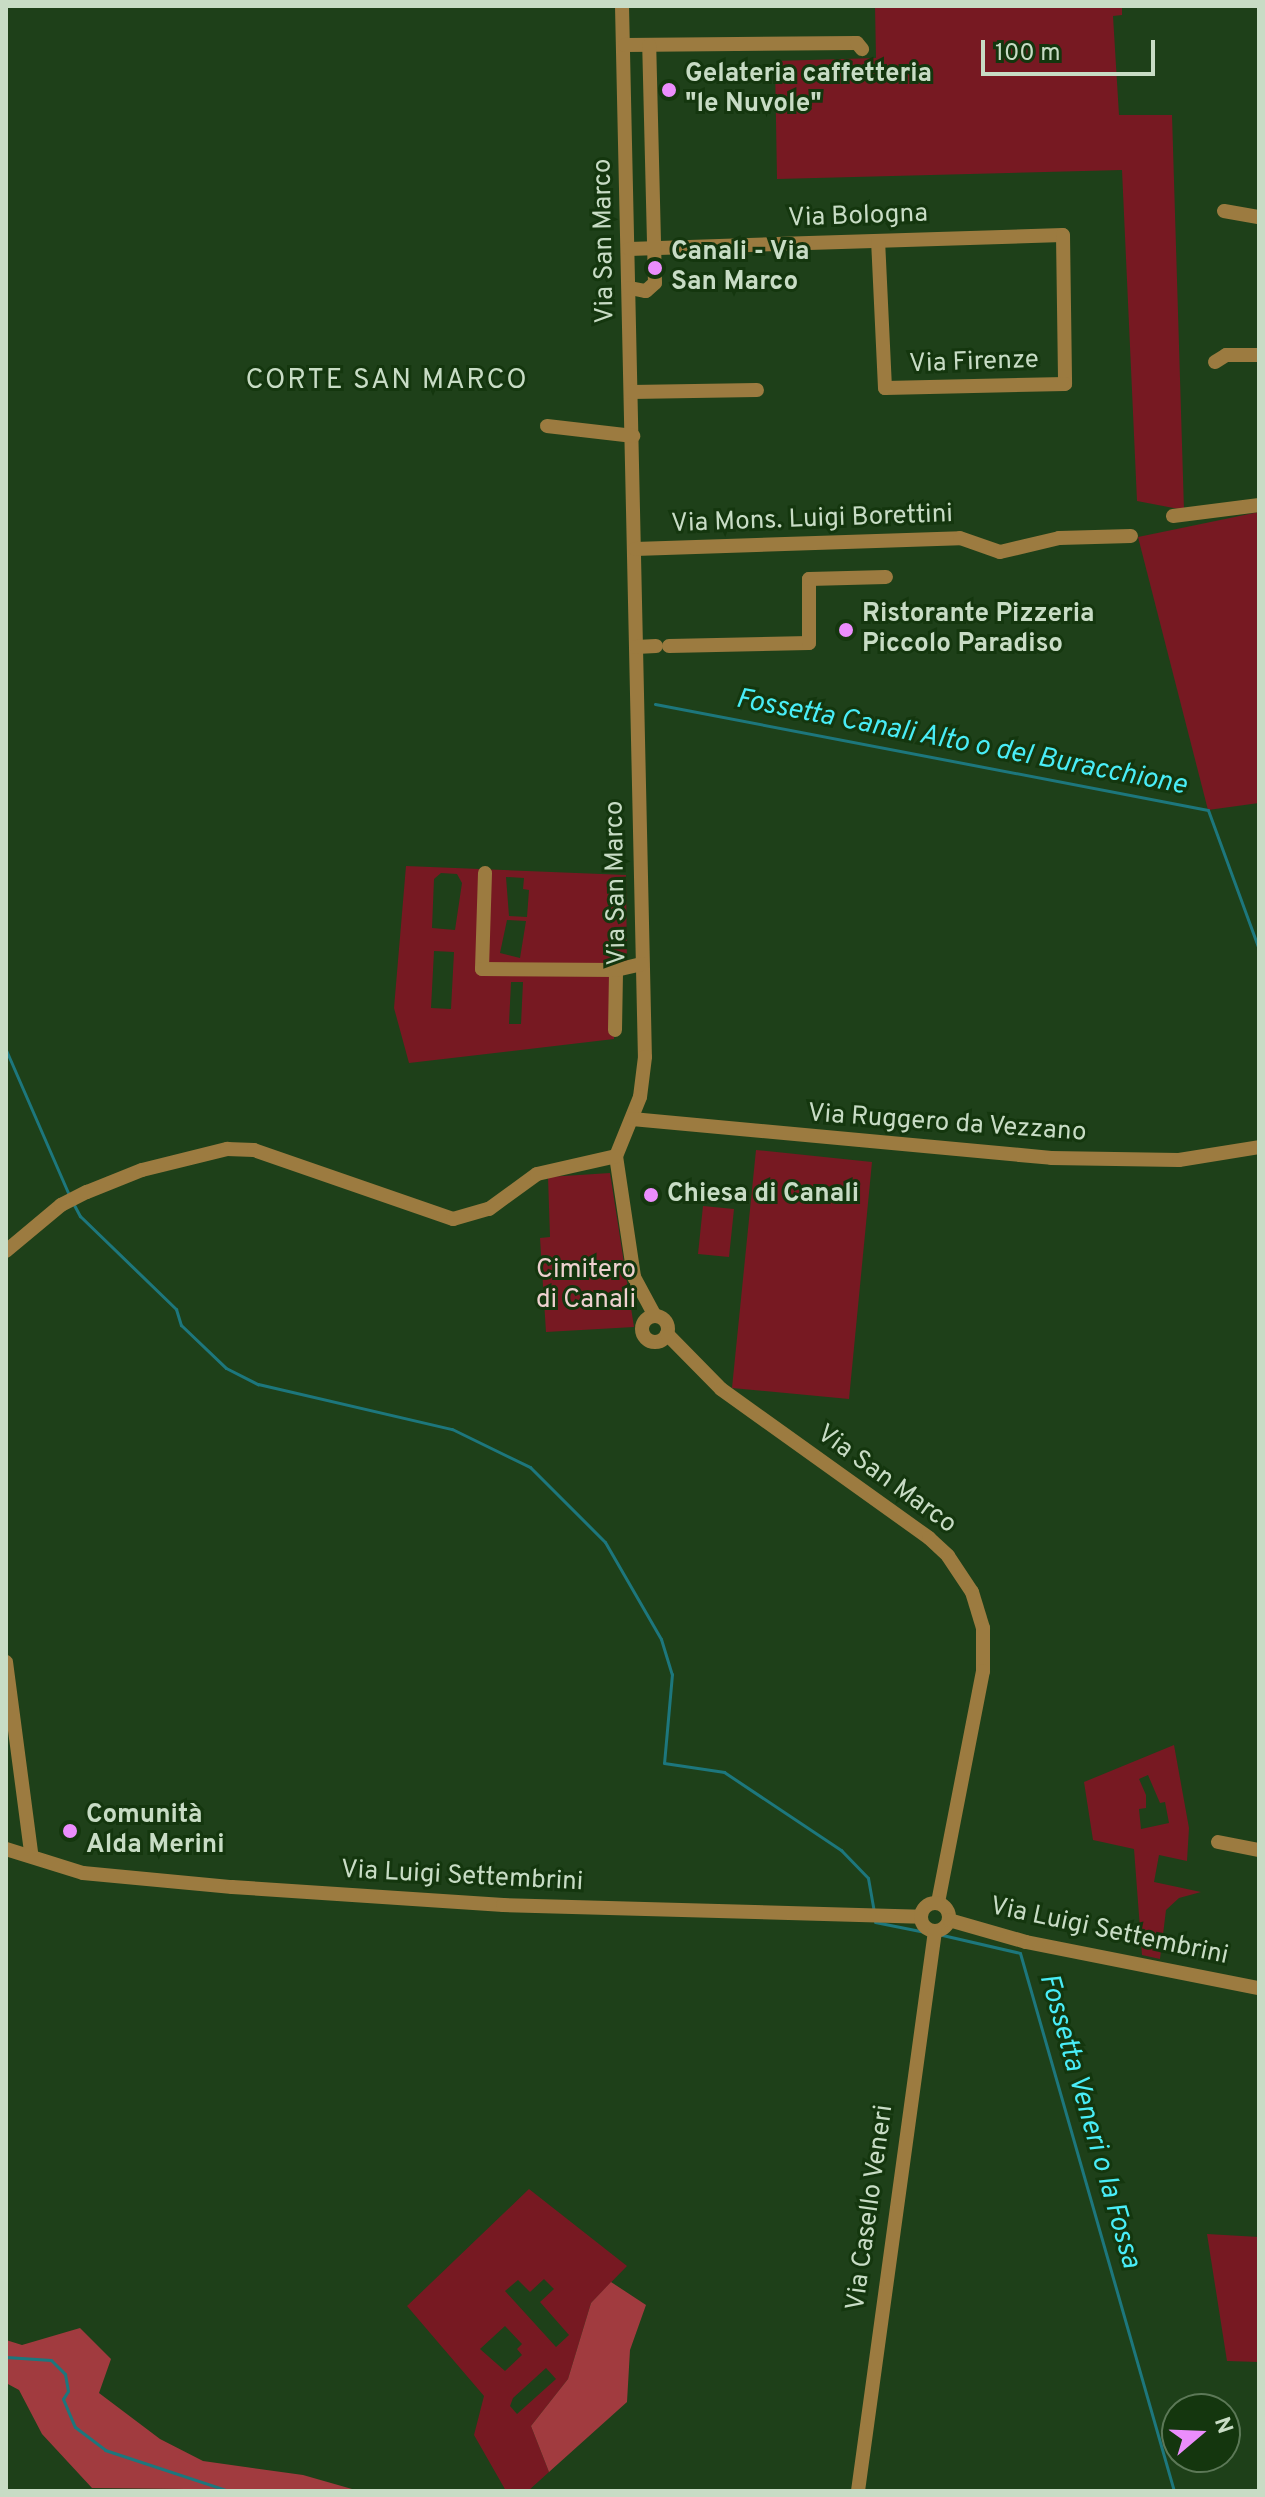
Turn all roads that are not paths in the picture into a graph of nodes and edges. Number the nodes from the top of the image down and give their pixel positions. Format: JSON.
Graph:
{"nodes":[{"id":1,"x":622,"y":6,"type":"edge"},
{"id":2,"x":625,"y":45,"type":"junction"},
{"id":3,"x":649,"y":45,"type":"junction"},
{"id":4,"x":862,"y":49,"type":"dead end"},
{"id":5,"x":1224,"y":211,"type":"dead end"},
{"id":6,"x":1259,"y":217,"type":"edge"},
{"id":7,"x":1063,"y":235,"type":"joint"},
{"id":8,"x":878,"y":241,"type":"junction"},
{"id":9,"x":654,"y":248,"type":"junction"},
{"id":10,"x":629,"y":249,"type":"junction"},
{"id":11,"x":630,"y":288,"type":"junction"},
{"id":12,"x":1259,"y":355,"type":"edge"},
{"id":13,"x":1215,"y":362,"type":"dead end"},
{"id":14,"x":757,"y":390,"type":"dead end"},
{"id":15,"x":631,"y":392,"type":"junction"},
{"id":16,"x":547,"y":426,"type":"dead end"},
{"id":17,"x":633,"y":436,"type":"junction"},
{"id":18,"x":1259,"y":505,"type":"edge"},
{"id":19,"x":1173,"y":516,"type":"dead end"},
{"id":20,"x":1131,"y":536,"type":"dead end"},
{"id":21,"x":635,"y":549,"type":"junction"},
{"id":22,"x":886,"y":577,"type":"dead end"},
{"id":23,"x":636,"y":647,"type":"junction"},
{"id":24,"x":485,"y":873,"type":"dead end"},
{"id":25,"x":642,"y":964,"type":"junction"},
{"id":26,"x":616,"y":970,"type":"junction"},
{"id":27,"x":615,"y":1030,"type":"dead end"},
{"id":28,"x":632,"y":1119,"type":"junction"},
{"id":29,"x":1259,"y":1147,"type":"edge"},
{"id":30,"x":616,"y":1156,"type":"junction"},
{"id":31,"x":6,"y":1251,"type":"edge"},
{"id":32,"x":649,"y":1320,"type":"junction"},
{"id":33,"x":662,"y":1338,"type":"junction"},
{"id":34,"x":6,"y":1662,"type":"edge"},
{"id":35,"x":1218,"y":1842,"type":"dead end"},
{"id":36,"x":6,"y":1849,"type":"edge"},
{"id":37,"x":1259,"y":1850,"type":"edge"},
{"id":38,"x":31,"y":1853,"type":"junction"},
{"id":39,"x":938,"y":1903,"type":"junction"},
{"id":40,"x":921,"y":1917,"type":"junction"},
{"id":41,"x":949,"y":1920,"type":"junction"},
{"id":42,"x":935,"y":1934,"type":"junction"},
{"id":43,"x":1259,"y":1988,"type":"edge"},
{"id":44,"x":858,"y":2491,"type":"edge"}],
"edges":[{"from":1,"to":2,"type":"street","name":"Via San Marco"},
{"from":2,"to":3,"type":"street"},
{"from":2,"to":10,"type":"street","name":"Via San Marco"},
{"from":3,"to":4,"type":"street"},
{"from":3,"to":9,"type":"street"},
{"from":5,"to":6,"type":"street"},
{"from":7,"to":8,"type":"street","name":"Via Bologna"},
{"from":7,"to":8,"type":"street","name":"Via Firenze"},
{"from":8,"to":9,"type":"street","name":"Via Bologna"},
{"from":9,"to":10,"type":"street","name":"Via Bologna"},
{"from":9,"to":11,"type":"street"},
{"from":10,"to":11,"type":"street","name":"Via San Marco"},
{"from":11,"to":15,"type":"street","name":"Via San Marco"},
{"from":12,"to":13,"type":"street"},
{"from":14,"to":15,"type":"street"},
{"from":15,"to":17,"type":"street","name":"Via San Marco"},
{"from":16,"to":17,"type":"street"},
{"from":17,"to":21,"type":"street","name":"Via San Marco"},
{"from":18,"to":19,"type":"street"},
{"from":20,"to":21,"type":"street","name":"Via Mons. Luigi Borettini"},
{"from":21,"to":23,"type":"street","name":"Via San Marco"},
{"from":22,"to":23,"type":"street"},
{"from":23,"to":25,"type":"street","name":"Via San Marco"},
{"from":24,"to":26,"type":"street"},
{"from":25,"to":26,"type":"street"},
{"from":25,"to":28,"type":"street","name":"Via San Marco"},
{"from":26,"to":27,"type":"street"},
{"from":28,"to":29,"type":"street","name":"Via Ruggero da Vezzano"},
{"from":28,"to":30,"type":"street","name":"Via San Marco"},
{"from":30,"to":31,"type":"street"},
{"from":30,"to":32,"type":"street"},
{"from":32,"to":33,"type":"street","name":"Via San Marco"},
{"from":32,"to":33,"type":"street","name":"Via San Marco"},
{"from":33,"to":39,"type":"street","name":"Via San Marco"},
{"from":34,"to":38,"type":"street"},
{"from":35,"to":37,"type":"street"},
{"from":36,"to":38,"type":"street","name":"Via Luigi Settembrini"},
{"from":38,"to":40,"type":"street","name":"Via Luigi Settembrini"},
{"from":39,"to":40,"type":"street"},
{"from":39,"to":41,"type":"street"},
{"from":40,"to":42,"type":"street"},
{"from":41,"to":42,"type":"street"},
{"from":41,"to":43,"type":"street","name":"Via Luigi Settembrini"},
{"from":42,"to":44,"type":"street","name":"Via Casello Veneri"}]}
